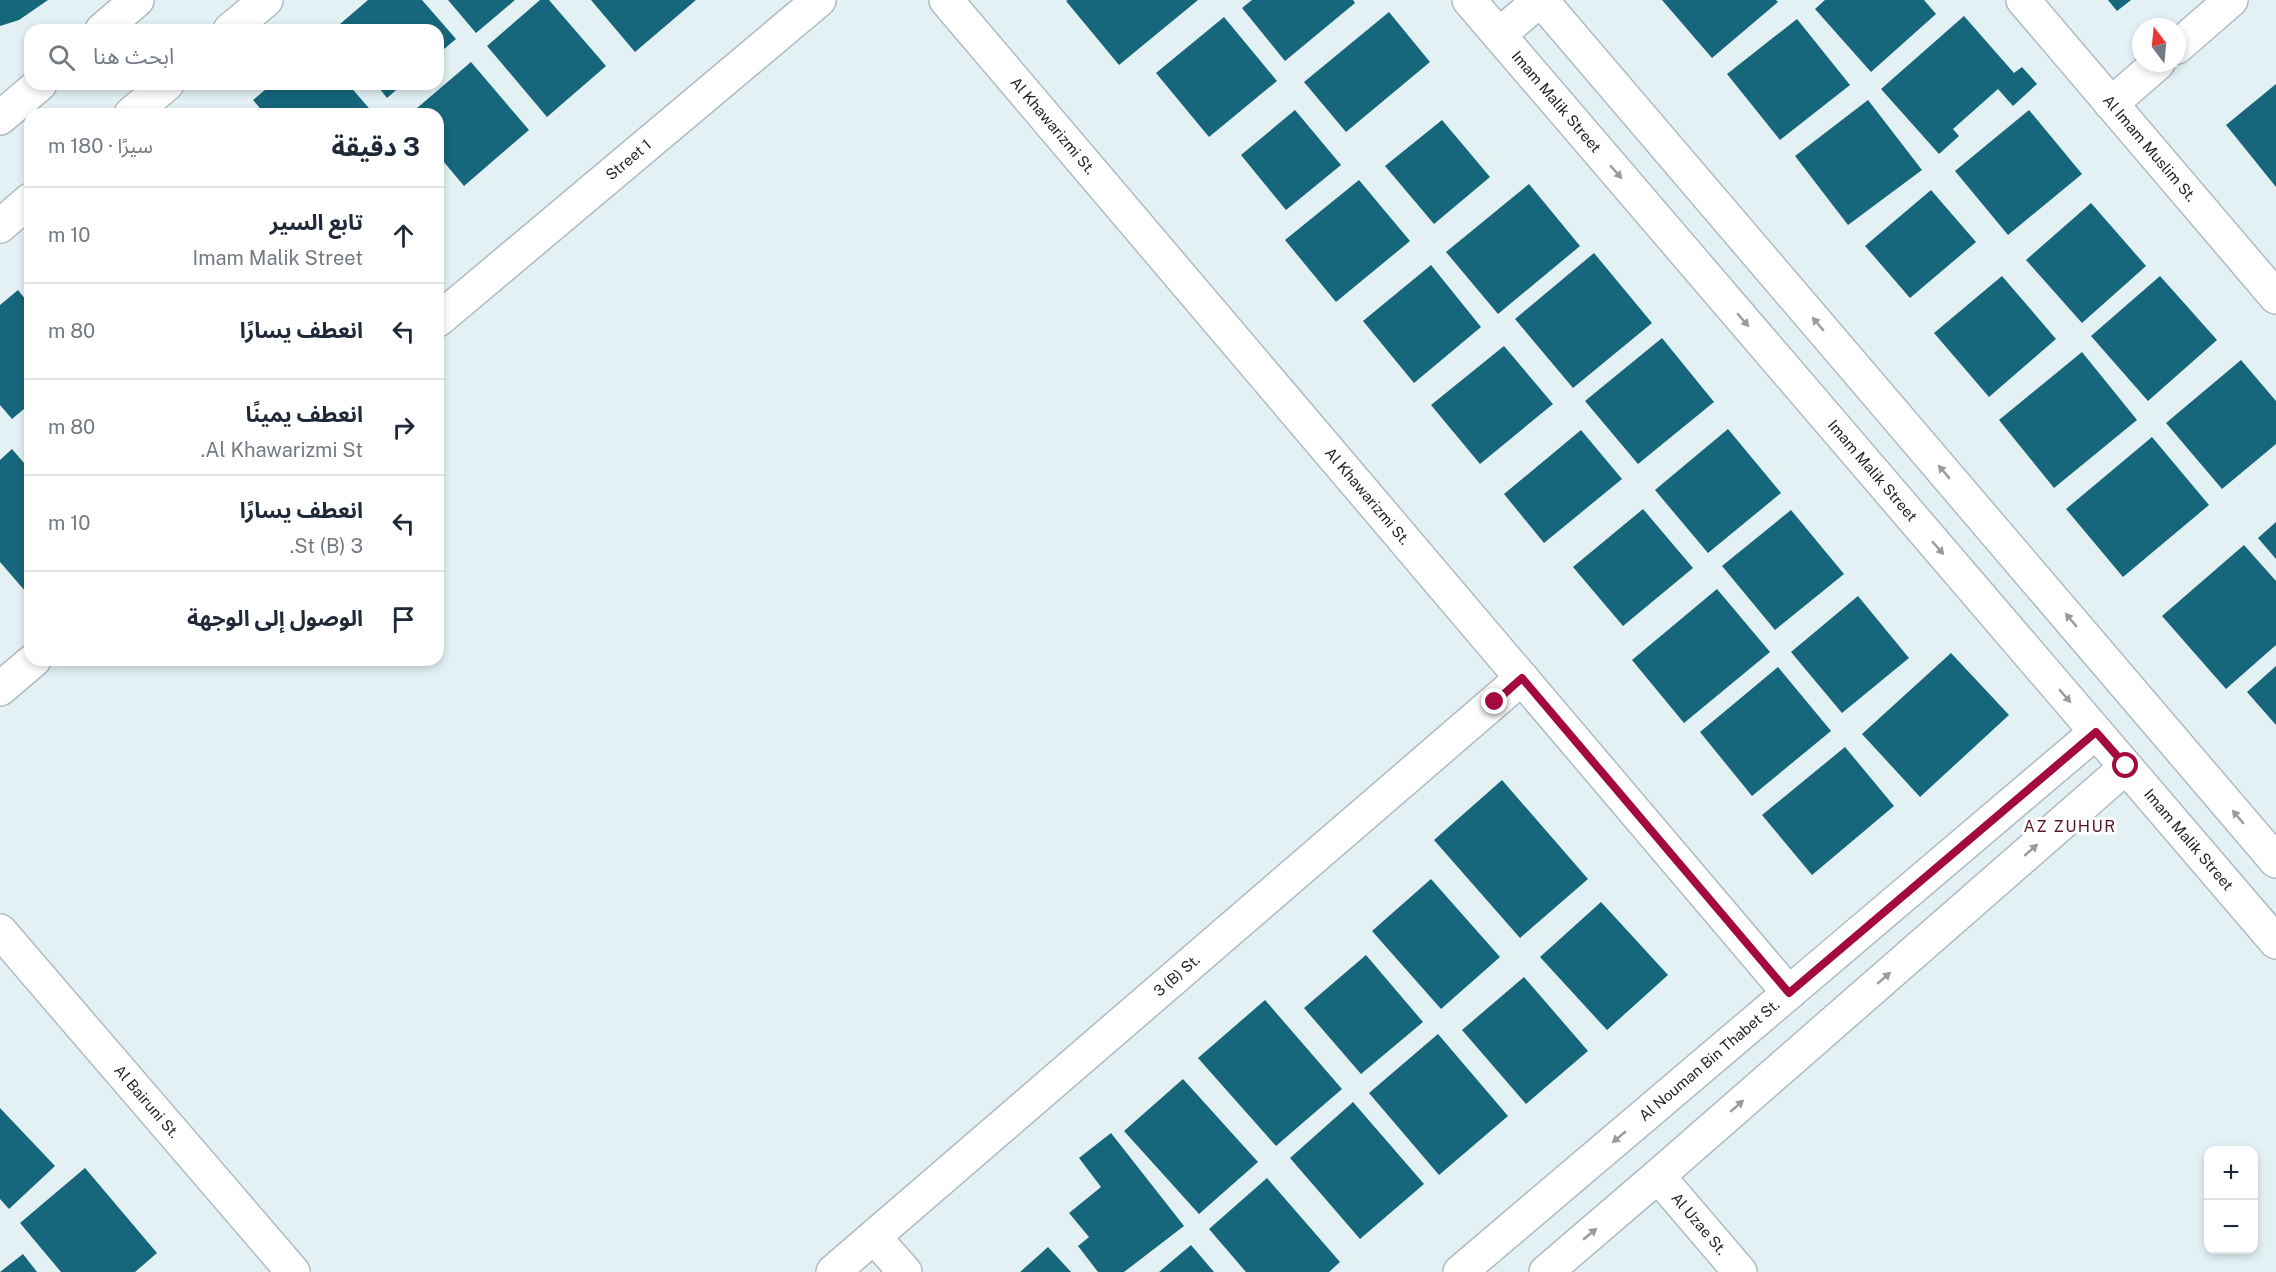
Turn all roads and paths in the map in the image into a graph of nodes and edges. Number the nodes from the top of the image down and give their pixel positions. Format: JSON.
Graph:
{"nodes":[{"id":1,"x":137,"y":0,"type":"edge"},
{"id":2,"x":266,"y":0,"type":"edge"},
{"id":3,"x":819,"y":0,"type":"edge"},
{"id":4,"x":946,"y":0,"type":"edge"},
{"id":5,"x":1469,"y":0,"type":"edge"},
{"id":6,"x":1540,"y":0,"type":"edge"},
{"id":7,"x":2023,"y":0,"type":"edge"},
{"id":8,"x":2231,"y":0,"type":"edge"},
{"id":9,"x":109,"y":24,"type":"edge"},
{"id":10,"x":237,"y":24,"type":"edge"},
{"id":11,"x":1499,"y":35,"type":"junction"},
{"id":12,"x":2186,"y":39,"type":"edge"},
{"id":13,"x":2148,"y":72,"type":"edge"},
{"id":14,"x":33,"y":90,"type":"edge"},
{"id":15,"x":160,"y":90,"type":"edge"},
{"id":16,"x":2111,"y":104,"type":"junction"},
{"id":17,"x":138,"y":108,"type":"edge"},
{"id":18,"x":0,"y":118,"type":"edge"},
{"id":19,"x":24,"y":205,"type":"edge"},
{"id":20,"x":0,"y":225,"type":"edge"},
{"id":21,"x":2276,"y":297,"type":"edge"},
{"id":22,"x":444,"y":315,"type":"edge"},
{"id":23,"x":27,"y":666,"type":"edge"},
{"id":24,"x":1522,"y":678,"type":"junction"},
{"id":25,"x":0,"y":689,"type":"edge"},
{"id":26,"x":2096,"y":732,"type":"junction"},
{"id":27,"x":2126,"y":766,"type":"junction"},
{"id":28,"x":2276,"y":861,"type":"edge"},
{"id":29,"x":0,"y":931,"type":"edge"},
{"id":30,"x":2276,"y":942,"type":"edge"},
{"id":31,"x":1789,"y":993,"type":"junction"},
{"id":32,"x":1658,"y":1176,"type":"junction"},
{"id":33,"x":874,"y":1237,"type":"junction"},
{"id":34,"x":293,"y":1272,"type":"edge"},
{"id":35,"x":833,"y":1272,"type":"edge"},
{"id":36,"x":905,"y":1272,"type":"edge"},
{"id":37,"x":1460,"y":1272,"type":"edge"},
{"id":38,"x":1546,"y":1272,"type":"edge"},
{"id":39,"x":1740,"y":1272,"type":"edge"}],
"edges":[{"from":1,"to":9,"type":"street"},
{"from":2,"to":10,"type":"street"},
{"from":3,"to":22,"type":"street","name":"Street 1"},
{"from":4,"to":24,"type":"street","name":"Al Khawarizmi St."},
{"from":5,"to":11,"type":"street","name":"Imam Malik Street"},
{"from":6,"to":11,"type":"street"},
{"from":28,"to":6,"type":"street","one_way":true},
{"from":7,"to":16,"type":"street","name":"Al Imam Muslim St."},
{"from":8,"to":12,"type":"street"},
{"from":11,"to":26,"type":"street","name":"Imam Malik Street","one_way":true},
{"from":13,"to":16,"type":"street"},
{"from":14,"to":18,"type":"street"},
{"from":15,"to":17,"type":"street"},
{"from":16,"to":21,"type":"street","name":"Al Imam Muslim St."},
{"from":19,"to":20,"type":"street"},
{"from":23,"to":25,"type":"street"},
{"from":24,"to":31,"type":"street","name":"Al Khawarizmi St."},
{"from":24,"to":33,"type":"street","name":"3 (B) St."},
{"from":26,"to":27,"type":"street","name":"Imam Malik Street"},
{"from":26,"to":31,"type":"street","name":"Al Nouman Bin Thabet St."},
{"from":27,"to":30,"type":"street","name":"Imam Malik Street"},
{"from":32,"to":27,"type":"street","one_way":true},
{"from":29,"to":34,"type":"street","name":"Al Bairuni St."},
{"from":31,"to":37,"type":"street","name":"Al Nouman Bin Thabet St.","one_way":true},
{"from":38,"to":32,"type":"street","one_way":true},
{"from":32,"to":39,"type":"street","name":"Al Uzae St."},
{"from":33,"to":35,"type":"street","name":"3 (B) St."},
{"from":33,"to":36,"type":"street"}]}
